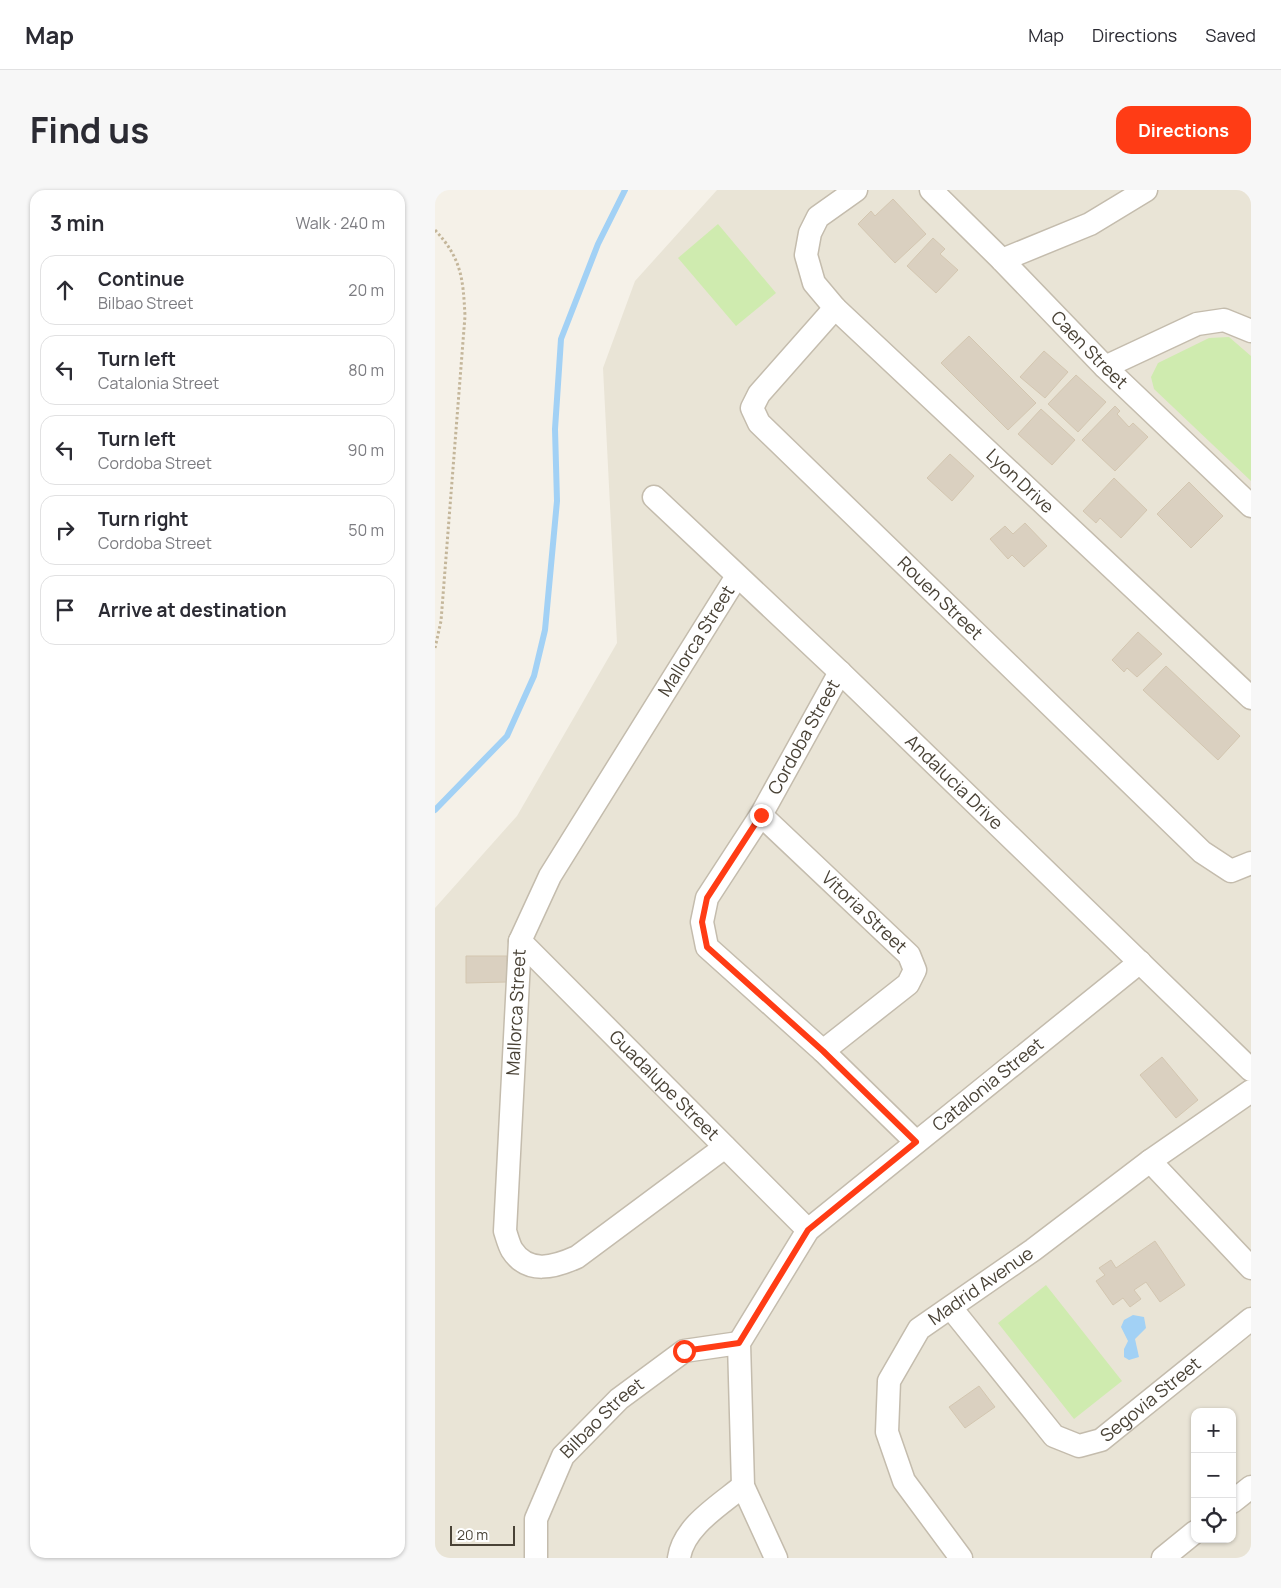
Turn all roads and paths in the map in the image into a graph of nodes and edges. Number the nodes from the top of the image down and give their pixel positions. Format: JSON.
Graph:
{"nodes":[{"id":1,"x":856,"y":190,"type":"edge"},
{"id":2,"x":931,"y":190,"type":"edge"},
{"id":3,"x":1146,"y":190,"type":"edge"},
{"id":4,"x":435,"y":230,"type":"edge"},
{"id":5,"x":1003,"y":260,"type":"junction"},
{"id":6,"x":835,"y":308,"type":"junction"},
{"id":7,"x":1251,"y":331,"type":"edge"},
{"id":8,"x":1105,"y":367,"type":"junction"},
{"id":9,"x":654,"y":497,"type":"dead end"},
{"id":10,"x":1251,"y":506,"type":"edge"},
{"id":11,"x":737,"y":576,"type":"junction"},
{"id":12,"x":435,"y":648,"type":"edge"},
{"id":13,"x":840,"y":672,"type":"junction"},
{"id":14,"x":1251,"y":698,"type":"edge"},
{"id":15,"x":761,"y":815,"type":"junction"},
{"id":16,"x":1241,"y":867,"type":"edge"},
{"id":17,"x":520,"y":941,"type":"junction"},
{"id":18,"x":1141,"y":962,"type":"junction"},
{"id":19,"x":823,"y":1051,"type":"junction"},
{"id":20,"x":1251,"y":1070,"type":"edge"},
{"id":21,"x":1251,"y":1091,"type":"edge"},
{"id":22,"x":916,"y":1142,"type":"junction"},
{"id":23,"x":725,"y":1147,"type":"junction"},
{"id":24,"x":1150,"y":1161,"type":"junction"},
{"id":25,"x":808,"y":1230,"type":"junction"},
{"id":26,"x":1251,"y":1268,"type":"edge"},
{"id":27,"x":951,"y":1308,"type":"junction"},
{"id":28,"x":1251,"y":1319,"type":"edge"},
{"id":29,"x":739,"y":1343,"type":"junction"},
{"id":30,"x":743,"y":1486,"type":"junction"},
{"id":31,"x":1251,"y":1487,"type":"edge"},
{"id":32,"x":1236,"y":1499,"type":"edge"},
{"id":33,"x":1191,"y":1535,"type":"edge"},
{"id":34,"x":536,"y":1558,"type":"edge"},
{"id":35,"x":679,"y":1558,"type":"edge"},
{"id":36,"x":776,"y":1558,"type":"edge"},
{"id":37,"x":961,"y":1558,"type":"edge"},
{"id":38,"x":1163,"y":1558,"type":"edge"}],
"edges":[{"from":1,"to":6,"type":"street","name":"Lyon Drive"},
{"from":2,"to":5,"type":"street","name":"Caen Street"},
{"from":3,"to":5,"type":"street"},
{"from":4,"to":12,"type":"path"},
{"from":5,"to":8,"type":"street","name":"Caen Street"},
{"from":6,"to":14,"type":"street","name":"Lyon Drive"},
{"from":6,"to":16,"type":"street","name":"Rouen Street"},
{"from":7,"to":8,"type":"street"},
{"from":8,"to":10,"type":"street","name":"Caen Street"},
{"from":9,"to":11,"type":"street","name":"Andalucia Drive"},
{"from":11,"to":13,"type":"street","name":"Andalucia Drive"},
{"from":11,"to":17,"type":"street","name":"Mallorca Street"},
{"from":13,"to":15,"type":"street","name":"Cordoba Street"},
{"from":13,"to":18,"type":"street","name":"Andalucia Drive"},
{"from":15,"to":19,"type":"street","name":"Cordoba Street"},
{"from":15,"to":19,"type":"street","name":"Vitoria Street"},
{"from":17,"to":23,"type":"street","name":"Guadalupe Street"},
{"from":17,"to":23,"type":"street","name":"Mallorca Street"},
{"from":18,"to":20,"type":"street","name":"Andalucia Drive"},
{"from":18,"to":22,"type":"street","name":"Catalonia Street"},
{"from":19,"to":22,"type":"street","name":"Cordoba Street"},
{"from":21,"to":24,"type":"street","name":"Madrid Avenue"},
{"from":22,"to":25,"type":"street","name":"Catalonia Street"},
{"from":23,"to":25,"type":"street","name":"Guadalupe Street"},
{"from":24,"to":26,"type":"street"},
{"from":24,"to":27,"type":"street","name":"Madrid Avenue"},
{"from":25,"to":29,"type":"street","name":"Catalonia Street"},
{"from":27,"to":28,"type":"street","name":"Segovia Street"},
{"from":27,"to":37,"type":"street","name":"Madrid Avenue"},
{"from":29,"to":30,"type":"street"},
{"from":29,"to":34,"type":"street","name":"Bilbao Street"},
{"from":30,"to":35,"type":"street"},
{"from":30,"to":36,"type":"street"},
{"from":31,"to":32,"type":"street"},
{"from":33,"to":38,"type":"street"}]}
